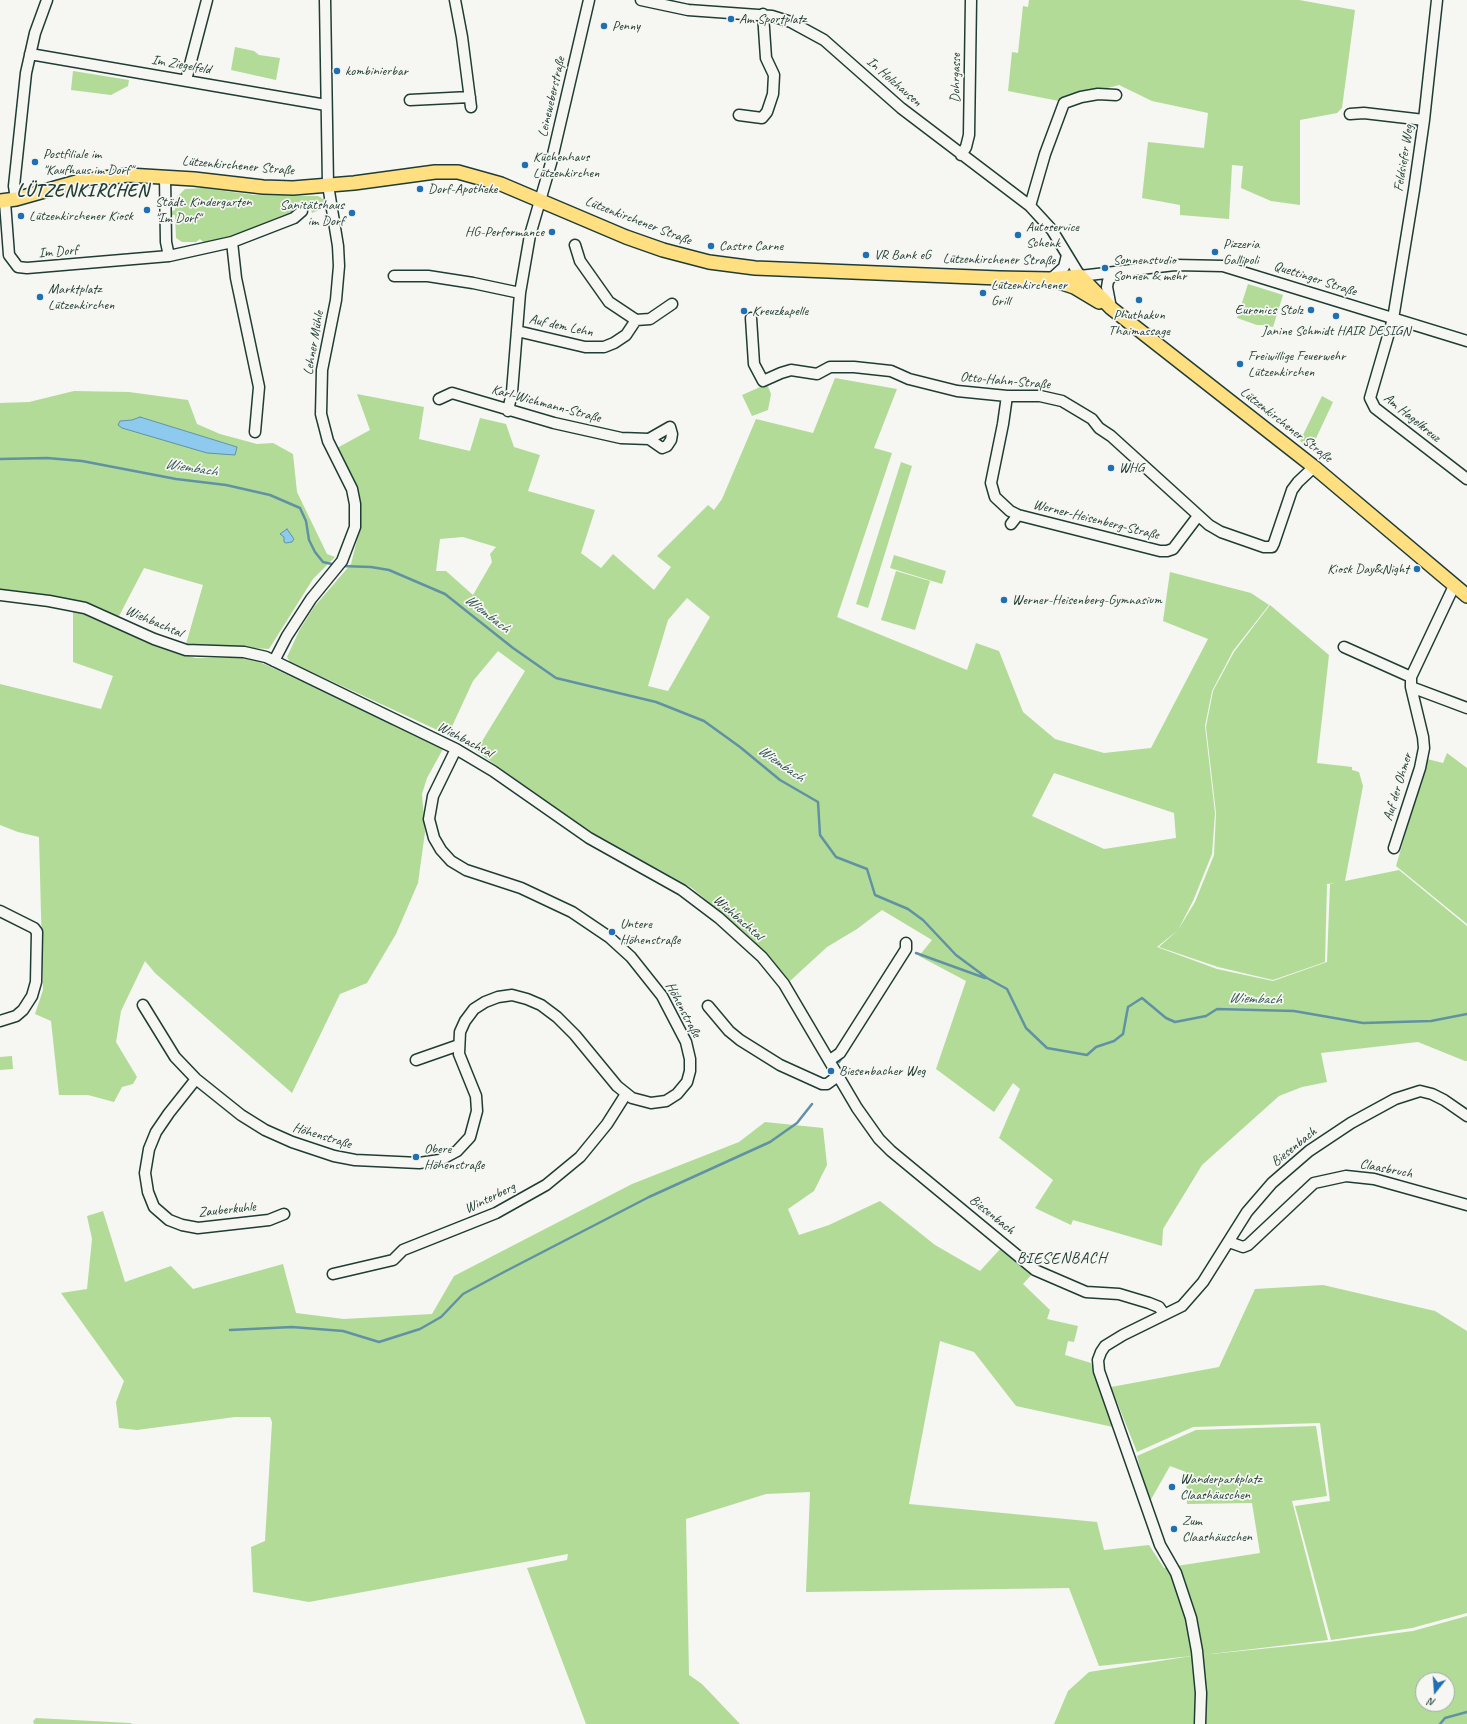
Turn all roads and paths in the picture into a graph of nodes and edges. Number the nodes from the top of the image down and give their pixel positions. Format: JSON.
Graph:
{"nodes":[{"id":1,"x":47,"y":0,"type":"edge"},
{"id":2,"x":207,"y":0,"type":"edge"},
{"id":3,"x":325,"y":0,"type":"edge"},
{"id":4,"x":454,"y":0,"type":"edge"},
{"id":5,"x":589,"y":0,"type":"edge"},
{"id":6,"x":641,"y":0,"type":"edge"},
{"id":7,"x":971,"y":0,"type":"edge"},
{"id":8,"x":1437,"y":0,"type":"edge"},
{"id":9,"x":763,"y":14,"type":"junction"},
{"id":10,"x":30,"y":54,"type":"junction"},
{"id":11,"x":186,"y":80,"type":"junction"},
{"id":12,"x":1116,"y":95,"type":"dead end"},
{"id":13,"x":410,"y":100,"type":"dead end"},
{"id":14,"x":326,"y":105,"type":"junction"},
{"id":15,"x":1350,"y":114,"type":"dead end"},
{"id":16,"x":739,"y":115,"type":"dead end"},
{"id":17,"x":1424,"y":120,"type":"junction"},
{"id":18,"x":961,"y":155,"type":"junction"},
{"id":19,"x":165,"y":177,"type":"junction"},
{"id":20,"x":328,"y":185,"type":"junction"},
{"id":21,"x":539,"y":200,"type":"junction"},
{"id":22,"x":5,"y":202,"type":"edge"},
{"id":23,"x":1030,"y":206,"type":"junction"},
{"id":24,"x":302,"y":211,"type":"dead end"},
{"id":25,"x":232,"y":242,"type":"junction"},
{"id":26,"x":575,"y":245,"type":"dead end"},
{"id":27,"x":1067,"y":255,"type":"junction"},
{"id":28,"x":169,"y":256,"type":"junction"},
{"id":29,"x":1114,"y":273,"type":"junction"},
{"id":30,"x":394,"y":276,"type":"dead end"},
{"id":31,"x":1080,"y":276,"type":"junction"},
{"id":32,"x":1050,"y":279,"type":"junction"},
{"id":33,"x":520,"y":293,"type":"junction"},
{"id":34,"x":672,"y":304,"type":"dead end"},
{"id":35,"x":1111,"y":308,"type":"junction"},
{"id":36,"x":751,"y":318,"type":"dead end"},
{"id":37,"x":1393,"y":319,"type":"junction"},
{"id":38,"x":636,"y":320,"type":"junction"},
{"id":39,"x":517,"y":331,"type":"junction"},
{"id":40,"x":1467,"y":341,"type":"edge"},
{"id":41,"x":1007,"y":396,"type":"junction"},
{"id":42,"x":439,"y":399,"type":"dead end"},
{"id":43,"x":508,"y":411,"type":"junction"},
{"id":44,"x":255,"y":432,"type":"dead end"},
{"id":45,"x":648,"y":439,"type":"dead end"},
{"id":46,"x":1314,"y":467,"type":"junction"},
{"id":47,"x":1467,"y":479,"type":"edge"},
{"id":48,"x":1018,"y":515,"type":"junction"},
{"id":49,"x":1198,"y":516,"type":"junction"},
{"id":50,"x":1011,"y":524,"type":"dead end"},
{"id":51,"x":1454,"y":586,"type":"junction"},
{"id":52,"x":0,"y":595,"type":"edge"},
{"id":53,"x":1467,"y":596,"type":"edge"},
{"id":54,"x":1344,"y":646,"type":"dead end"},
{"id":55,"x":274,"y":661,"type":"junction"},
{"id":56,"x":1411,"y":682,"type":"junction"},
{"id":57,"x":1467,"y":708,"type":"edge"},
{"id":58,"x":456,"y":749,"type":"junction"},
{"id":59,"x":1394,"y":848,"type":"dead end"},
{"id":60,"x":0,"y":910,"type":"edge"},
{"id":61,"x":906,"y":943,"type":"dead end"},
{"id":62,"x":143,"y":1005,"type":"dead end"},
{"id":63,"x":708,"y":1006,"type":"dead end"},
{"id":64,"x":0,"y":1021,"type":"edge"},
{"id":65,"x":459,"y":1045,"type":"junction"},
{"id":66,"x":416,"y":1060,"type":"dead end"},
{"id":67,"x":830,"y":1060,"type":"junction"},
{"id":68,"x":838,"y":1076,"type":"junction"},
{"id":69,"x":196,"y":1079,"type":"junction"},
{"id":70,"x":626,"y":1094,"type":"junction"},
{"id":71,"x":1467,"y":1116,"type":"edge"},
{"id":72,"x":1467,"y":1204,"type":"edge"},
{"id":73,"x":284,"y":1214,"type":"dead end"},
{"id":74,"x":1229,"y":1242,"type":"junction"},
{"id":75,"x":333,"y":1274,"type":"dead end"},
{"id":76,"x":1164,"y":1314,"type":"junction"},
{"id":77,"x":1200,"y":1724,"type":"edge"}],
"edges":[{"from":1,"to":10,"type":"street"},
{"from":2,"to":11,"type":"street"},
{"from":3,"to":14,"type":"street","name":"Lehner Mühle"},
{"from":4,"to":13,"type":"street"},
{"from":5,"to":21,"type":"street","name":"Leineweberstraße"},
{"from":6,"to":9,"type":"street","name":"In Holzhausen"},
{"from":7,"to":18,"type":"street","name":"Dohrgasse"},
{"from":8,"to":17,"type":"street","name":"Feldsiefer Weg"},
{"from":9,"to":16,"type":"street"},
{"from":9,"to":18,"type":"street","name":"In Holzhausen"},
{"from":10,"to":11,"type":"street","name":"Im Ziegelfeld"},
{"from":10,"to":22,"type":"street"},
{"from":11,"to":14,"type":"street","name":"Im Ziegelfeld"},
{"from":12,"to":23,"type":"street"},
{"from":14,"to":20,"type":"street","name":"Lehner Mühle"},
{"from":15,"to":17,"type":"street"},
{"from":17,"to":37,"type":"street","name":"Feldsiefer Weg"},
{"from":18,"to":23,"type":"street","name":"In Holzhausen"},
{"from":19,"to":20,"type":"main road","name":"Lützenkirchener Straße"},
{"from":19,"to":22,"type":"main road","name":"Lützenkirchener Straße"},
{"from":19,"to":28,"type":"street"},
{"from":20,"to":21,"type":"main road","name":"Lützenkirchener Straße"},
{"from":20,"to":55,"type":"street","name":"Lehner Mühle"},
{"from":21,"to":32,"type":"main road","name":"Lützenkirchener Straße"},
{"from":21,"to":33,"type":"street","name":"Leineweberstraße"},
{"from":22,"to":28,"type":"street","name":"Im Dorf"},
{"from":23,"to":27,"type":"street","name":"In Holzhausen"},
{"from":24,"to":25,"type":"street","name":"Im Dorf"},
{"from":25,"to":28,"type":"street","name":"Im Dorf"},
{"from":25,"to":44,"type":"street"},
{"from":26,"to":38,"type":"street"},
{"from":27,"to":31,"type":"street","name":"In Holzhausen"},
{"from":27,"to":32,"type":"street"},
{"from":29,"to":31,"type":"street","name":"Quettinger Straße"},
{"from":29,"to":35,"type":"street"},
{"from":29,"to":37,"type":"street","name":"Quettinger Straße"},
{"from":30,"to":33,"type":"street"},
{"from":31,"to":32,"type":"main road","name":"Lützenkirchener Straße"},
{"from":31,"to":35,"type":"main road","name":"Lützenkirchener Straße"},
{"from":32,"to":35,"type":"main road"},
{"from":33,"to":39,"type":"street","name":"Leineweberstraße"},
{"from":34,"to":38,"type":"street"},
{"from":35,"to":46,"type":"main road","name":"Lützenkirchener Straße"},
{"from":36,"to":41,"type":"street","name":"Otto-Hahn-Straße"},
{"from":37,"to":40,"type":"street","name":"Quettinger Straße"},
{"from":37,"to":47,"type":"street","name":"Am Hagelkreuz"},
{"from":38,"to":39,"type":"street","name":"Auf dem Lehn"},
{"from":39,"to":43,"type":"street","name":"Leineweberstraße"},
{"from":41,"to":48,"type":"street","name":"Werner-Heisenberg-Straße"},
{"from":41,"to":49,"type":"street","name":"Otto-Hahn-Straße"},
{"from":42,"to":43,"type":"street","name":"Karl-Wichmann-Straße"},
{"from":43,"to":45,"type":"street","name":"Karl-Wichmann-Straße"},
{"from":46,"to":49,"type":"street","name":"Otto-Hahn-Straße"},
{"from":46,"to":51,"type":"main road","name":"Lützenkirchener Straße"},
{"from":48,"to":49,"type":"street","name":"Werner-Heisenberg-Straße"},
{"from":48,"to":50,"type":"street","name":"Werner-Heisenberg-Straße"},
{"from":51,"to":53,"type":"main road","name":"Lützenkirchener Straße"},
{"from":51,"to":56,"type":"street"},
{"from":52,"to":55,"type":"street","name":"Wiehbachtal"},
{"from":54,"to":56,"type":"street"},
{"from":55,"to":58,"type":"street","name":"Wiehbachtal"},
{"from":56,"to":57,"type":"street"},
{"from":56,"to":59,"type":"street","name":"Auf der Ohmer"},
{"from":58,"to":67,"type":"street","name":"Wiehbachtal"},
{"from":58,"to":70,"type":"street","name":"Höhenstraße"},
{"from":60,"to":64,"type":"street"},
{"from":61,"to":67,"type":"street"},
{"from":62,"to":69,"type":"street","name":"Höhenstraße"},
{"from":63,"to":68,"type":"street"},
{"from":65,"to":66,"type":"street"},
{"from":65,"to":69,"type":"street","name":"Höhenstraße"},
{"from":65,"to":70,"type":"street","name":"Höhenstraße"},
{"from":67,"to":68,"type":"street","name":"Biesenbach"},
{"from":68,"to":76,"type":"street","name":"Biesenbach"},
{"from":69,"to":73,"type":"street","name":"Zauberkuhle"},
{"from":70,"to":75,"type":"street","name":"Winterberg"},
{"from":71,"to":74,"type":"street","name":"Biesenbach"},
{"from":72,"to":74,"type":"street","name":"Claasbruch"},
{"from":74,"to":76,"type":"street","name":"Biesenbach"},
{"from":76,"to":77,"type":"street"}]}
